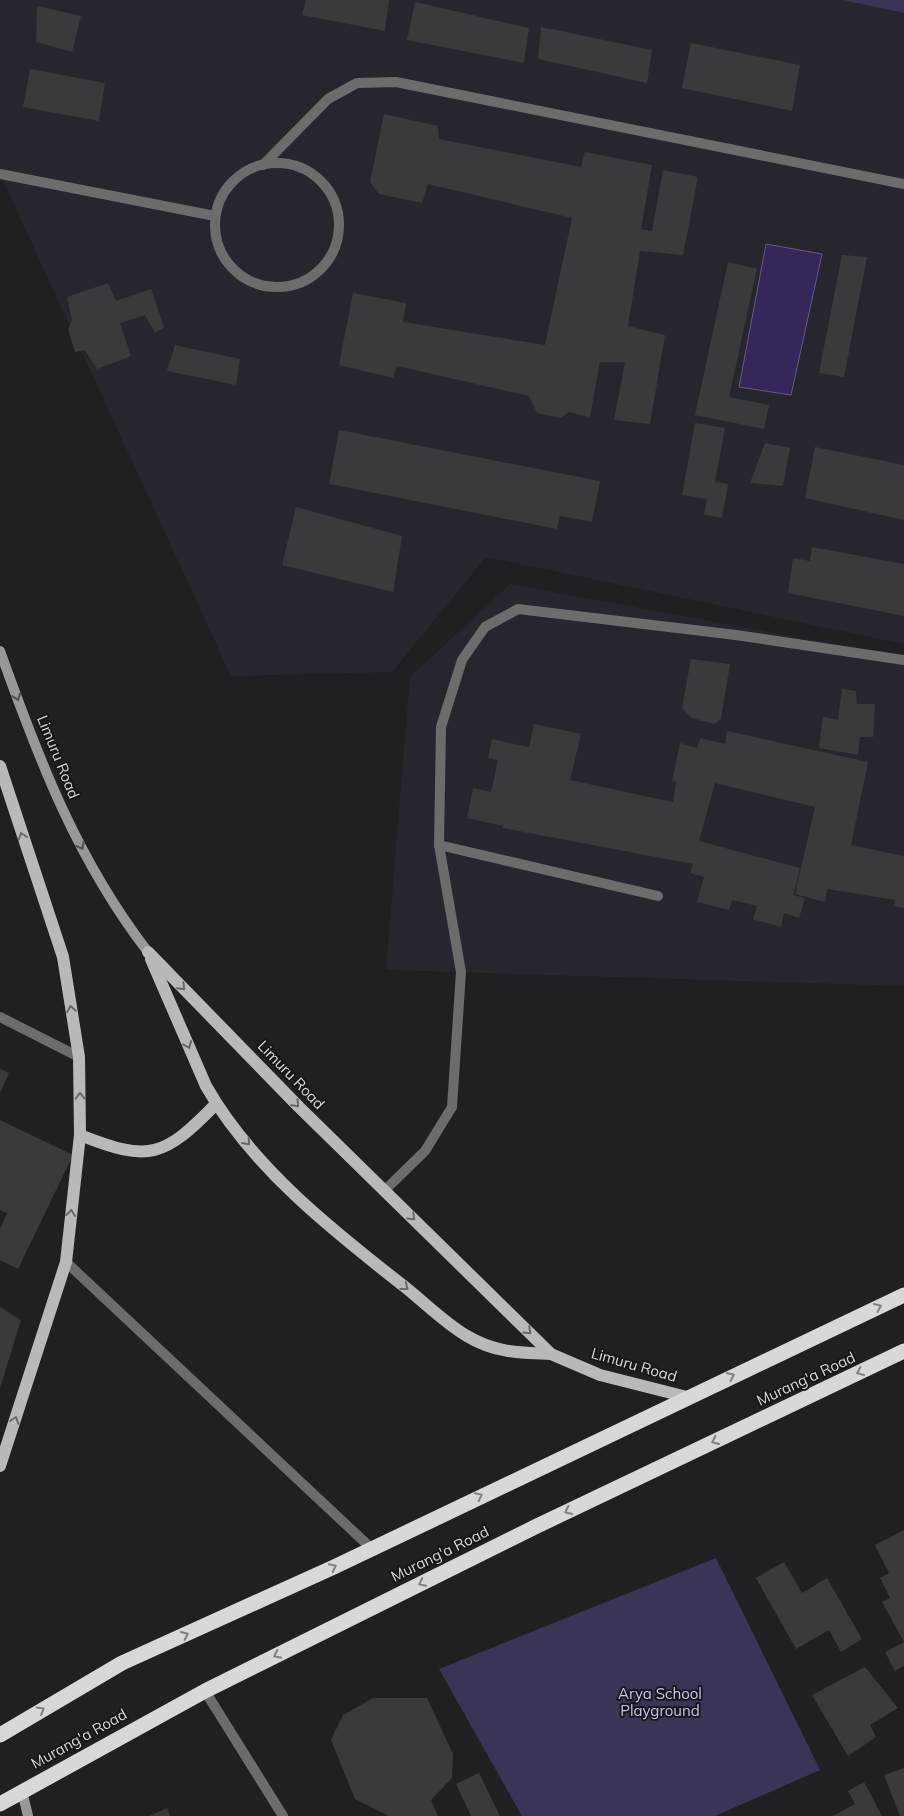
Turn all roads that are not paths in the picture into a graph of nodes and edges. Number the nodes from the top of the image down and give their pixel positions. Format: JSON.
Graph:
{"nodes":[{"id":1,"x":263,"y":165,"type":"junction"},
{"id":2,"x":0,"y":174,"type":"edge"},
{"id":3,"x":904,"y":184,"type":"edge"},
{"id":4,"x":215,"y":216,"type":"junction"},
{"id":5,"x":0,"y":651,"type":"edge"},
{"id":6,"x":904,"y":660,"type":"edge"},
{"id":7,"x":0,"y":766,"type":"edge"},
{"id":8,"x":438,"y":846,"type":"junction"},
{"id":9,"x":658,"y":896,"type":"dead end"},
{"id":10,"x":148,"y":952,"type":"junction"},
{"id":11,"x":0,"y":1017,"type":"edge"},
{"id":12,"x":79,"y":1057,"type":"junction"},
{"id":13,"x":216,"y":1104,"type":"junction"},
{"id":14,"x":80,"y":1135,"type":"junction"},
{"id":15,"x":384,"y":1191,"type":"junction"},
{"id":16,"x":66,"y":1262,"type":"junction"},
{"id":17,"x":904,"y":1295,"type":"edge"},
{"id":18,"x":904,"y":1351,"type":"edge"},
{"id":19,"x":552,"y":1354,"type":"junction"},
{"id":20,"x":687,"y":1397,"type":"junction"},
{"id":21,"x":0,"y":1466,"type":"edge"},
{"id":22,"x":371,"y":1548,"type":"junction"},
{"id":23,"x":205,"y":1690,"type":"junction"},
{"id":24,"x":0,"y":1736,"type":"edge"},
{"id":25,"x":22,"y":1791,"type":"junction"},
{"id":26,"x":0,"y":1804,"type":"edge"},
{"id":27,"x":28,"y":1816,"type":"edge"},
{"id":28,"x":283,"y":1816,"type":"edge"}],
"edges":[{"from":1,"to":3,"type":"street"},
{"from":1,"to":4,"type":"street"},
{"from":1,"to":4,"type":"street"},
{"from":2,"to":4,"type":"street"},
{"from":5,"to":10,"type":"main road","name":"Limuru Road","one_way":true},
{"from":6,"to":8,"type":"street"},
{"from":12,"to":7,"type":"main road","one_way":true},
{"from":8,"to":9,"type":"street"},
{"from":8,"to":15,"type":"street"},
{"from":10,"to":13,"type":"main road","one_way":true},
{"from":10,"to":15,"type":"main road","name":"Limuru Road","one_way":true},
{"from":11,"to":12,"type":"street"},
{"from":14,"to":12,"type":"main road","one_way":true},
{"from":13,"to":14,"type":"main road"},
{"from":13,"to":19,"type":"main road","one_way":true},
{"from":16,"to":14,"type":"main road","one_way":true},
{"from":15,"to":19,"type":"main road","name":"Limuru Road","one_way":true},
{"from":21,"to":16,"type":"main road","one_way":true},
{"from":16,"to":22,"type":"street"},
{"from":20,"to":17,"type":"highway","one_way":true},
{"from":18,"to":23,"type":"highway","name":"Murang'a Road","one_way":true},
{"from":19,"to":20,"type":"main road","name":"Limuru Road"},
{"from":22,"to":20,"type":"highway","one_way":true},
{"from":24,"to":22,"type":"highway","one_way":true},
{"from":23,"to":25,"type":"highway","name":"Murang'a Road"},
{"from":23,"to":28,"type":"street"},
{"from":25,"to":26,"type":"highway","name":"Murang'a Road"},
{"from":25,"to":27,"type":"main road"}]}
